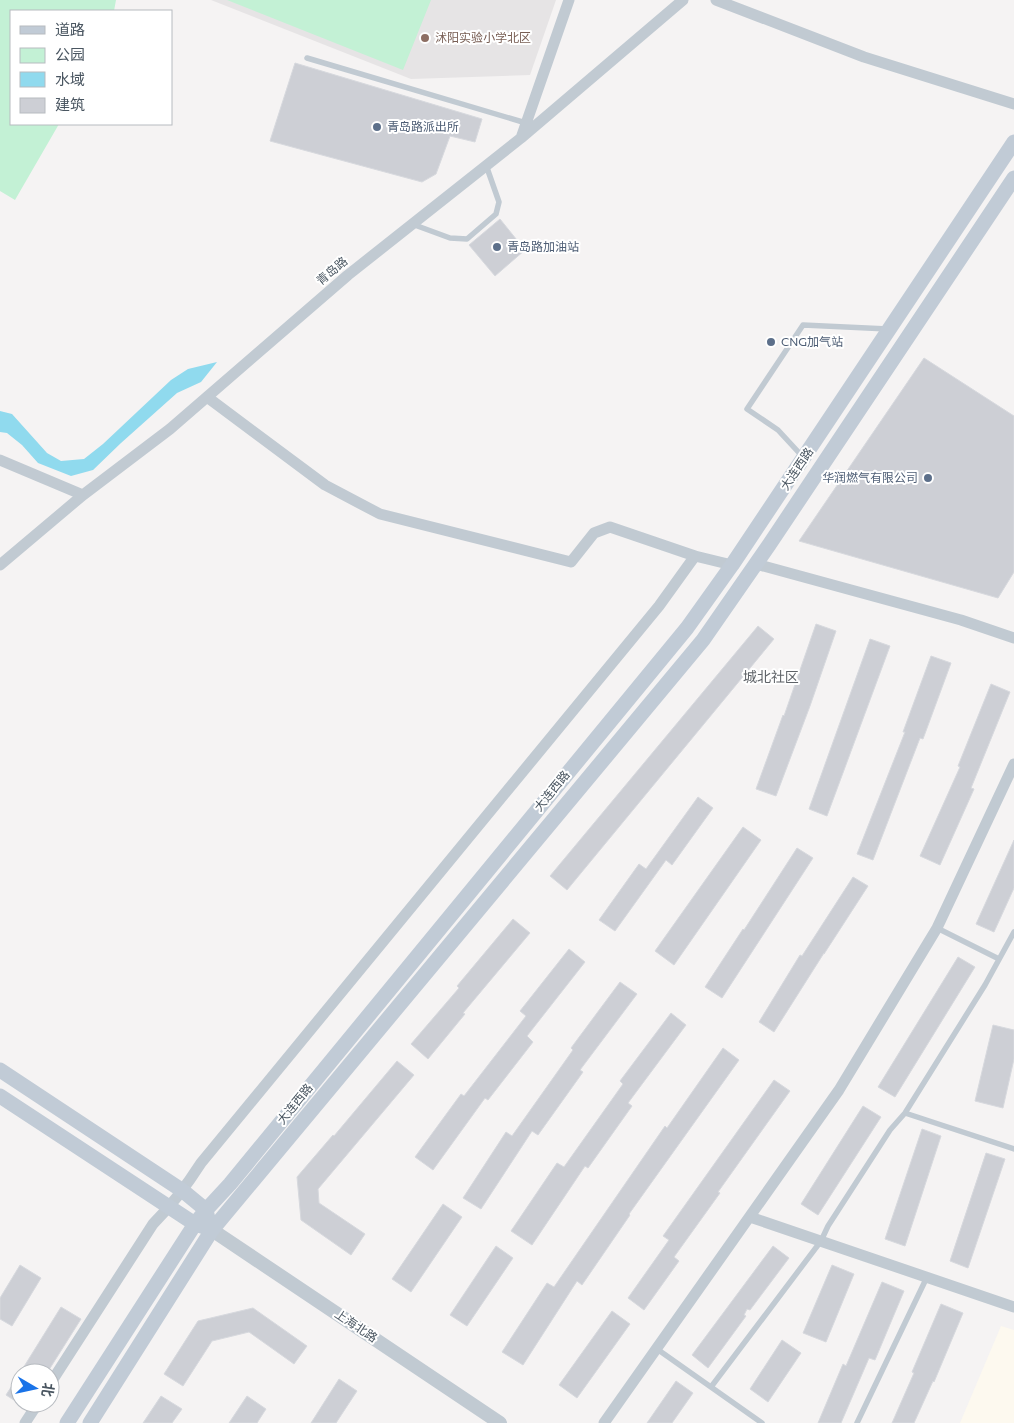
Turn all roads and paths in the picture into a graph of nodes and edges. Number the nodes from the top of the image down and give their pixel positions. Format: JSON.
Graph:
{"nodes":[{"id":1,"x":568,"y":0,"type":"edge"},
{"id":2,"x":683,"y":0,"type":"edge"},
{"id":3,"x":716,"y":0,"type":"edge"},
{"id":4,"x":307,"y":58,"type":"dead end"},
{"id":5,"x":1014,"y":104,"type":"edge"},
{"id":6,"x":526,"y":123,"type":"junction"},
{"id":7,"x":521,"y":138,"type":"junction"},
{"id":8,"x":1014,"y":142,"type":"edge"},
{"id":9,"x":486,"y":165,"type":"junction"},
{"id":10,"x":1014,"y":178,"type":"edge"},
{"id":11,"x":412,"y":224,"type":"junction"},
{"id":12,"x":890,"y":330,"type":"junction"},
{"id":13,"x":207,"y":397,"type":"junction"},
{"id":14,"x":804,"y":458,"type":"junction"},
{"id":15,"x":0,"y":460,"type":"edge"},
{"id":16,"x":83,"y":495,"type":"junction"},
{"id":17,"x":696,"y":556,"type":"junction"},
{"id":18,"x":756,"y":564,"type":"junction"},
{"id":19,"x":0,"y":565,"type":"edge"},
{"id":20,"x":732,"y":565,"type":"junction"},
{"id":21,"x":1014,"y":638,"type":"edge"},
{"id":22,"x":1014,"y":764,"type":"edge"},
{"id":23,"x":937,"y":928,"type":"junction"},
{"id":24,"x":1014,"y":932,"type":"edge"},
{"id":25,"x":999,"y":960,"type":"junction"},
{"id":26,"x":0,"y":1070,"type":"edge"},
{"id":27,"x":0,"y":1096,"type":"edge"},
{"id":28,"x":905,"y":1113,"type":"junction"},
{"id":29,"x":1014,"y":1149,"type":"edge"},
{"id":30,"x":183,"y":1191,"type":"junction"},
{"id":31,"x":170,"y":1208,"type":"junction"},
{"id":32,"x":206,"y":1210,"type":"junction"},
{"id":33,"x":750,"y":1216,"type":"junction"},
{"id":34,"x":195,"y":1224,"type":"junction"},
{"id":35,"x":212,"y":1230,"type":"junction"},
{"id":36,"x":821,"y":1241,"type":"junction"},
{"id":37,"x":927,"y":1277,"type":"junction"},
{"id":38,"x":1014,"y":1307,"type":"edge"},
{"id":39,"x":656,"y":1350,"type":"junction"},
{"id":40,"x":60,"y":1369,"type":"edge"},
{"id":41,"x":711,"y":1387,"type":"junction"},
{"id":42,"x":67,"y":1423,"type":"edge"},
{"id":43,"x":90,"y":1423,"type":"edge"},
{"id":44,"x":500,"y":1423,"type":"edge"},
{"id":45,"x":604,"y":1423,"type":"edge"},
{"id":46,"x":762,"y":1423,"type":"edge"},
{"id":47,"x":857,"y":1423,"type":"edge"}],
"edges":[{"from":1,"to":6,"type":"street"},
{"from":2,"to":7,"type":"street","name":"青岛路"},
{"from":3,"to":5,"type":"street"},
{"from":4,"to":6,"type":"lane"},
{"from":6,"to":7,"type":"street"},
{"from":7,"to":9,"type":"street","name":"青岛路"},
{"from":8,"to":12,"type":"main road","name":"大连西路"},
{"from":9,"to":11,"type":"street","name":"青岛路"},
{"from":9,"to":11,"type":"lane"},
{"from":10,"to":18,"type":"main road","name":"大连西路"},
{"from":11,"to":13,"type":"street","name":"青岛路"},
{"from":12,"to":14,"type":"main road","name":"大连西路"},
{"from":12,"to":14,"type":"lane"},
{"from":13,"to":16,"type":"street","name":"青岛路"},
{"from":13,"to":17,"type":"street"},
{"from":14,"to":20,"type":"main road","name":"大连西路"},
{"from":15,"to":16,"type":"street"},
{"from":16,"to":19,"type":"street","name":"青岛路"},
{"from":17,"to":20,"type":"street"},
{"from":17,"to":30,"type":"street"},
{"from":18,"to":21,"type":"street"},
{"from":18,"to":35,"type":"main road","name":"大连西路"},
{"from":20,"to":32,"type":"main road","name":"大连西路"},
{"from":22,"to":23,"type":"street"},
{"from":23,"to":25,"type":"lane"},
{"from":23,"to":33,"type":"street"},
{"from":24,"to":25,"type":"lane"},
{"from":25,"to":28,"type":"lane"},
{"from":26,"to":30,"type":"main road"},
{"from":27,"to":31,"type":"main road","name":"上海北路"},
{"from":28,"to":29,"type":"lane"},
{"from":28,"to":36,"type":"lane"},
{"from":30,"to":31,"type":"street"},
{"from":30,"to":32,"type":"main road"},
{"from":31,"to":34,"type":"main road","name":"上海北路"},
{"from":31,"to":40,"type":"street"},
{"from":32,"to":34,"type":"main road","name":"大连西路"},
{"from":32,"to":35,"type":"main road"},
{"from":33,"to":36,"type":"street"},
{"from":33,"to":39,"type":"street"},
{"from":34,"to":35,"type":"main road","name":"上海北路"},
{"from":34,"to":42,"type":"main road","name":"大连西路"},
{"from":35,"to":43,"type":"main road","name":"大连西路"},
{"from":35,"to":44,"type":"street","name":"上海北路"},
{"from":36,"to":37,"type":"street"},
{"from":36,"to":41,"type":"lane"},
{"from":37,"to":38,"type":"street"},
{"from":37,"to":47,"type":"lane"},
{"from":39,"to":41,"type":"lane"},
{"from":39,"to":45,"type":"street"},
{"from":41,"to":46,"type":"lane"}]}
